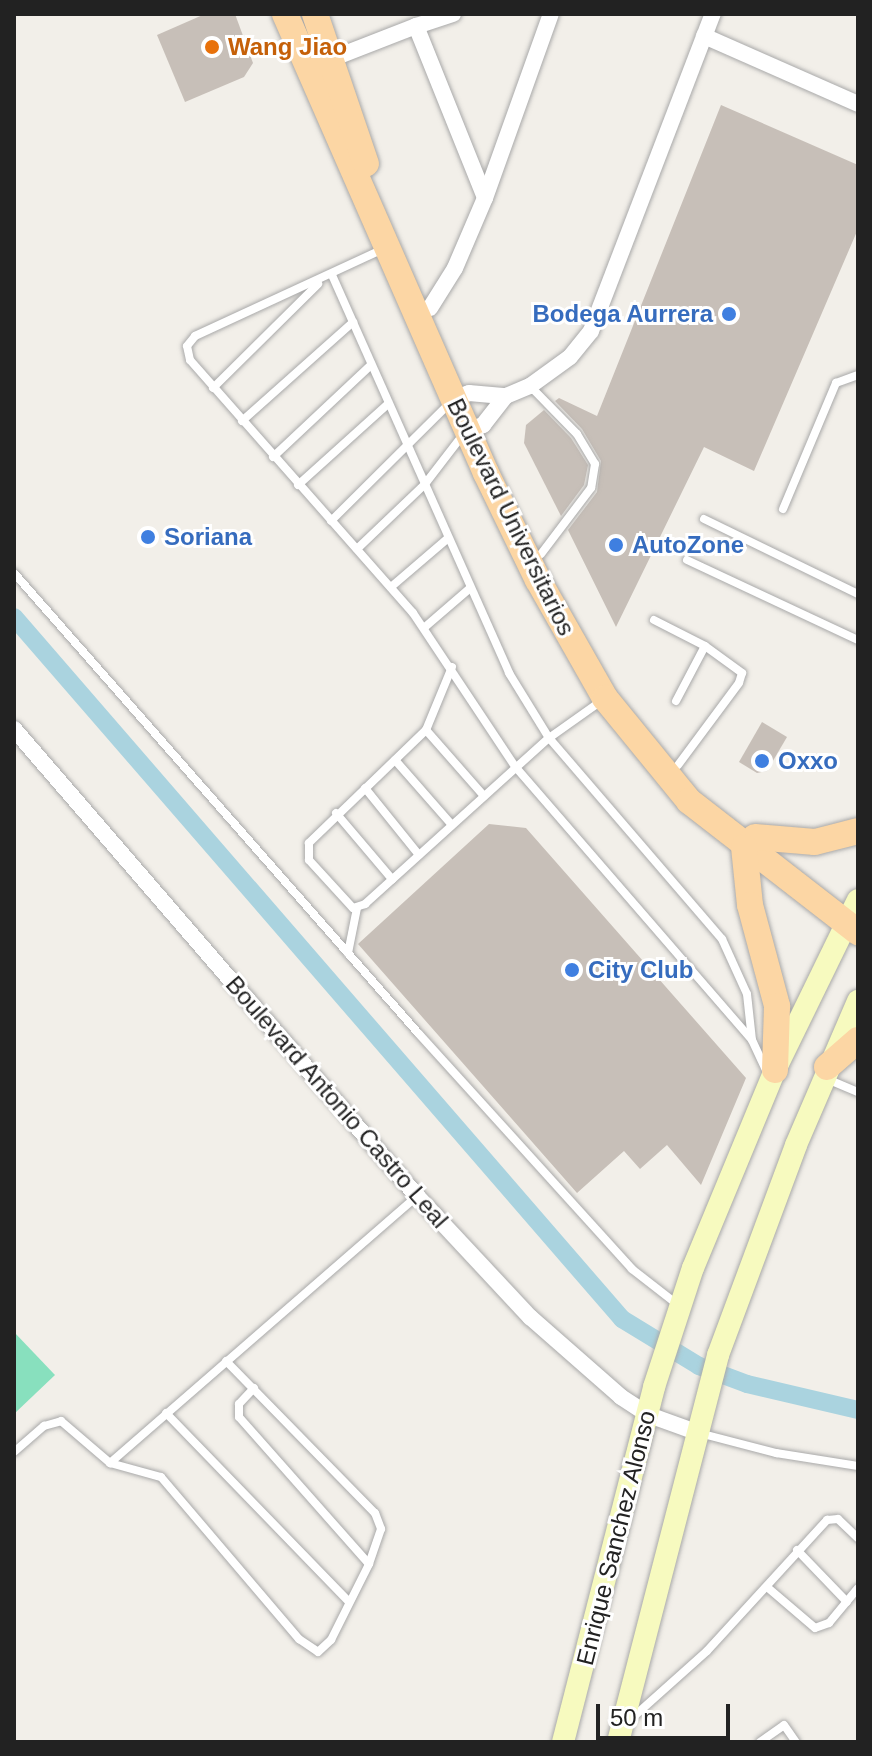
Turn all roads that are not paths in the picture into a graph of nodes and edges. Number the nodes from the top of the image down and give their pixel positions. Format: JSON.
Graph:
{"nodes":[{"id":1,"x":285,"y":14,"type":"edge"},
{"id":2,"x":315,"y":14,"type":"edge"},
{"id":3,"x":453,"y":14,"type":"edge"},
{"id":4,"x":551,"y":14,"type":"edge"},
{"id":5,"x":713,"y":14,"type":"edge"},
{"id":6,"x":416,"y":26,"type":"junction"},
{"id":7,"x":704,"y":36,"type":"junction"},
{"id":8,"x":334,"y":58,"type":"junction"},
{"id":9,"x":858,"y":104,"type":"edge"},
{"id":10,"x":357,"y":160,"type":"junction"},
{"id":11,"x":485,"y":198,"type":"junction"},
{"id":12,"x":387,"y":247,"type":"junction"},
{"id":13,"x":327,"y":277,"type":"junction"},
{"id":14,"x":430,"y":308,"type":"junction"},
{"id":15,"x":353,"y":322,"type":"junction"},
{"id":16,"x":371,"y":365,"type":"junction"},
{"id":17,"x":858,"y":375,"type":"edge"},
{"id":18,"x":530,"y":386,"type":"junction"},
{"id":19,"x":213,"y":388,"type":"junction"},
{"id":20,"x":461,"y":396,"type":"junction"},
{"id":21,"x":506,"y":396,"type":"junction"},
{"id":22,"x":388,"y":404,"type":"junction"},
{"id":23,"x":242,"y":421,"type":"junction"},
{"id":24,"x":475,"y":427,"type":"junction"},
{"id":25,"x":409,"y":448,"type":"junction"},
{"id":26,"x":273,"y":457,"type":"junction"},
{"id":27,"x":425,"y":484,"type":"junction"},
{"id":28,"x":298,"y":485,"type":"junction"},
{"id":29,"x":783,"y":509,"type":"dead end"},
{"id":30,"x":704,"y":519,"type":"dead end"},
{"id":31,"x":331,"y":521,"type":"junction"},
{"id":32,"x":447,"y":539,"type":"junction"},
{"id":33,"x":357,"y":549,"type":"junction"},
{"id":34,"x":541,"y":554,"type":"junction"},
{"id":35,"x":687,"y":560,"type":"dead end"},
{"id":36,"x":14,"y":573,"type":"edge"},
{"id":37,"x":391,"y":587,"type":"junction"},
{"id":38,"x":469,"y":589,"type":"junction"},
{"id":39,"x":858,"y":594,"type":"edge"},
{"id":40,"x":654,"y":620,"type":"dead end"},
{"id":41,"x":425,"y":627,"type":"junction"},
{"id":42,"x":858,"y":640,"type":"edge"},
{"id":43,"x":705,"y":646,"type":"junction"},
{"id":44,"x":452,"y":667,"type":"junction"},
{"id":45,"x":605,"y":698,"type":"junction"},
{"id":46,"x":676,"y":701,"type":"dead end"},
{"id":47,"x":14,"y":729,"type":"edge"},
{"id":48,"x":426,"y":730,"type":"junction"},
{"id":49,"x":549,"y":738,"type":"junction"},
{"id":50,"x":395,"y":760,"type":"junction"},
{"id":51,"x":678,"y":765,"type":"junction"},
{"id":52,"x":516,"y":768,"type":"junction"},
{"id":53,"x":365,"y":788,"type":"junction"},
{"id":54,"x":484,"y":796,"type":"junction"},
{"id":55,"x":336,"y":813,"type":"junction"},
{"id":56,"x":452,"y":825,"type":"junction"},
{"id":57,"x":858,"y":831,"type":"edge"},
{"id":58,"x":749,"y":842,"type":"junction"},
{"id":59,"x":419,"y":855,"type":"junction"},
{"id":60,"x":392,"y":879,"type":"junction"},
{"id":61,"x":357,"y":908,"type":"junction"},
{"id":62,"x":856,"y":916,"type":"edge"},
{"id":63,"x":348,"y":953,"type":"junction"},
{"id":64,"x":858,"y":1001,"type":"edge"},
{"id":65,"x":752,"y":1040,"type":"junction"},
{"id":66,"x":853,"y":1040,"type":"edge"},
{"id":67,"x":825,"y":1072,"type":"junction"},
{"id":68,"x":773,"y":1075,"type":"junction"},
{"id":69,"x":858,"y":1092,"type":"edge"},
{"id":70,"x":417,"y":1196,"type":"junction"},
{"id":71,"x":682,"y":1307,"type":"junction"},
{"id":72,"x":226,"y":1361,"type":"junction"},
{"id":73,"x":254,"y":1388,"type":"junction"},
{"id":74,"x":166,"y":1413,"type":"junction"},
{"id":75,"x":649,"y":1415,"type":"junction"},
{"id":76,"x":696,"y":1432,"type":"junction"},
{"id":77,"x":14,"y":1452,"type":"edge"},
{"id":78,"x":110,"y":1463,"type":"junction"},
{"id":79,"x":858,"y":1466,"type":"edge"},
{"id":80,"x":858,"y":1538,"type":"edge"},
{"id":81,"x":797,"y":1550,"type":"junction"},
{"id":82,"x":369,"y":1564,"type":"junction"},
{"id":83,"x":767,"y":1587,"type":"junction"},
{"id":84,"x":858,"y":1588,"type":"edge"},
{"id":85,"x":349,"y":1602,"type":"junction"},
{"id":86,"x":600,"y":1602,"type":"junction"},
{"id":87,"x":847,"y":1602,"type":"junction"},
{"id":88,"x":620,"y":1735,"type":"edge"},
{"id":89,"x":553,"y":1742,"type":"edge"},
{"id":90,"x":563,"y":1742,"type":"edge"},
{"id":91,"x":760,"y":1742,"type":"edge"},
{"id":92,"x":796,"y":1742,"type":"edge"}],
"edges":[{"from":1,"to":10,"type":"main road","name":"Boulevard Universitarios"},
{"from":2,"to":8,"type":"main road","name":"Boulevard Universitarios"},
{"from":3,"to":6,"type":"street"},
{"from":4,"to":11,"type":"street"},
{"from":5,"to":7,"type":"street"},
{"from":6,"to":8,"type":"street"},
{"from":6,"to":11,"type":"street"},
{"from":7,"to":9,"type":"street"},
{"from":7,"to":18,"type":"street"},
{"from":8,"to":10,"type":"main road","name":"Boulevard Universitarios"},
{"from":10,"to":12,"type":"main road","name":"Boulevard Universitarios"},
{"from":10,"to":14,"type":"main road","name":"Boulevard Universitarios"},
{"from":11,"to":14,"type":"street"},
{"from":12,"to":13,"type":"lane"},
{"from":12,"to":20,"type":"main road","name":"Boulevard Universitarios"},
{"from":13,"to":15,"type":"lane"},
{"from":13,"to":19,"type":"lane"},
{"from":13,"to":19,"type":"lane"},
{"from":14,"to":20,"type":"main road","name":"Boulevard Universitarios"},
{"from":15,"to":16,"type":"lane"},
{"from":15,"to":23,"type":"lane"},
{"from":16,"to":22,"type":"lane"},
{"from":16,"to":26,"type":"lane"},
{"from":17,"to":29,"type":"lane"},
{"from":18,"to":21,"type":"street"},
{"from":18,"to":34,"type":"lane"},
{"from":19,"to":23,"type":"lane"},
{"from":20,"to":21,"type":"street"},
{"from":20,"to":24,"type":"main road","name":"Boulevard Universitarios"},
{"from":20,"to":25,"type":"lane"},
{"from":21,"to":24,"type":"street"},
{"from":22,"to":25,"type":"lane"},
{"from":22,"to":28,"type":"lane"},
{"from":23,"to":26,"type":"lane"},
{"from":24,"to":27,"type":"lane"},
{"from":24,"to":34,"type":"main road","name":"Boulevard Universitarios"},
{"from":24,"to":45,"type":"main road","name":"Boulevard Universitarios"},
{"from":25,"to":27,"type":"lane"},
{"from":25,"to":31,"type":"lane"},
{"from":26,"to":28,"type":"lane"},
{"from":27,"to":32,"type":"lane"},
{"from":27,"to":33,"type":"lane"},
{"from":28,"to":31,"type":"lane"},
{"from":30,"to":39,"type":"lane"},
{"from":31,"to":33,"type":"lane"},
{"from":32,"to":37,"type":"lane"},
{"from":32,"to":38,"type":"lane"},
{"from":33,"to":37,"type":"lane"},
{"from":34,"to":51,"type":"main road","name":"Boulevard Universitarios"},
{"from":35,"to":42,"type":"lane"},
{"from":36,"to":63,"type":"lane"},
{"from":37,"to":41,"type":"lane"},
{"from":38,"to":41,"type":"lane"},
{"from":38,"to":49,"type":"lane"},
{"from":40,"to":43,"type":"lane"},
{"from":41,"to":44,"type":"lane"},
{"from":43,"to":46,"type":"lane"},
{"from":43,"to":51,"type":"lane"},
{"from":44,"to":48,"type":"lane"},
{"from":44,"to":52,"type":"lane"},
{"from":45,"to":49,"type":"lane"},
{"from":45,"to":58,"type":"main road","name":"Boulevard Universitarios"},
{"from":47,"to":70,"type":"street","name":"Boulevard Antonio Castro Leal"},
{"from":48,"to":50,"type":"lane"},
{"from":48,"to":54,"type":"lane"},
{"from":49,"to":52,"type":"lane"},
{"from":49,"to":65,"type":"lane"},
{"from":50,"to":53,"type":"lane"},
{"from":50,"to":56,"type":"lane"},
{"from":51,"to":58,"type":"main road","name":"Boulevard Universitarios"},
{"from":52,"to":54,"type":"lane"},
{"from":52,"to":65,"type":"lane"},
{"from":53,"to":55,"type":"lane"},
{"from":53,"to":59,"type":"lane"},
{"from":54,"to":56,"type":"lane"},
{"from":55,"to":60,"type":"lane"},
{"from":55,"to":61,"type":"lane"},
{"from":56,"to":59,"type":"lane"},
{"from":57,"to":58,"type":"main road"},
{"from":58,"to":62,"type":"main road","name":"Boulevard Universitarios"},
{"from":58,"to":68,"type":"main road"},
{"from":59,"to":60,"type":"lane"},
{"from":60,"to":61,"type":"lane"},
{"from":61,"to":63,"type":"lane"},
{"from":62,"to":68,"type":"street","name":"Enrique Sanchez Alonso"},
{"from":63,"to":71,"type":"lane"},
{"from":64,"to":66,"type":"street"},
{"from":65,"to":68,"type":"lane"},
{"from":66,"to":67,"type":"main road"},
{"from":67,"to":69,"type":"lane"},
{"from":67,"to":76,"type":"street"},
{"from":68,"to":71,"type":"street","name":"Enrique Sanchez Alonso"},
{"from":70,"to":72,"type":"lane"},
{"from":70,"to":75,"type":"street","name":"Boulevard Antonio Castro Leal"},
{"from":71,"to":75,"type":"street","name":"Enrique Sanchez Alonso"},
{"from":72,"to":73,"type":"lane"},
{"from":72,"to":74,"type":"lane"},
{"from":73,"to":82,"type":"lane"},
{"from":73,"to":82,"type":"lane"},
{"from":74,"to":78,"type":"lane"},
{"from":74,"to":85,"type":"lane"},
{"from":75,"to":76,"type":"street","name":"Boulevard Antonio Castro Leal"},
{"from":75,"to":86,"type":"street","name":"Enrique Sanchez Alonso"},
{"from":76,"to":79,"type":"lane"},
{"from":76,"to":88,"type":"street"},
{"from":77,"to":78,"type":"lane"},
{"from":78,"to":85,"type":"lane"},
{"from":80,"to":81,"type":"lane"},
{"from":81,"to":83,"type":"lane"},
{"from":81,"to":87,"type":"lane"},
{"from":82,"to":85,"type":"lane"},
{"from":83,"to":87,"type":"lane"},
{"from":83,"to":88,"type":"lane"},
{"from":84,"to":87,"type":"lane"},
{"from":86,"to":89,"type":"lane"},
{"from":86,"to":90,"type":"street","name":"Enrique Sanchez Alonso"},
{"from":91,"to":92,"type":"lane"}]}
